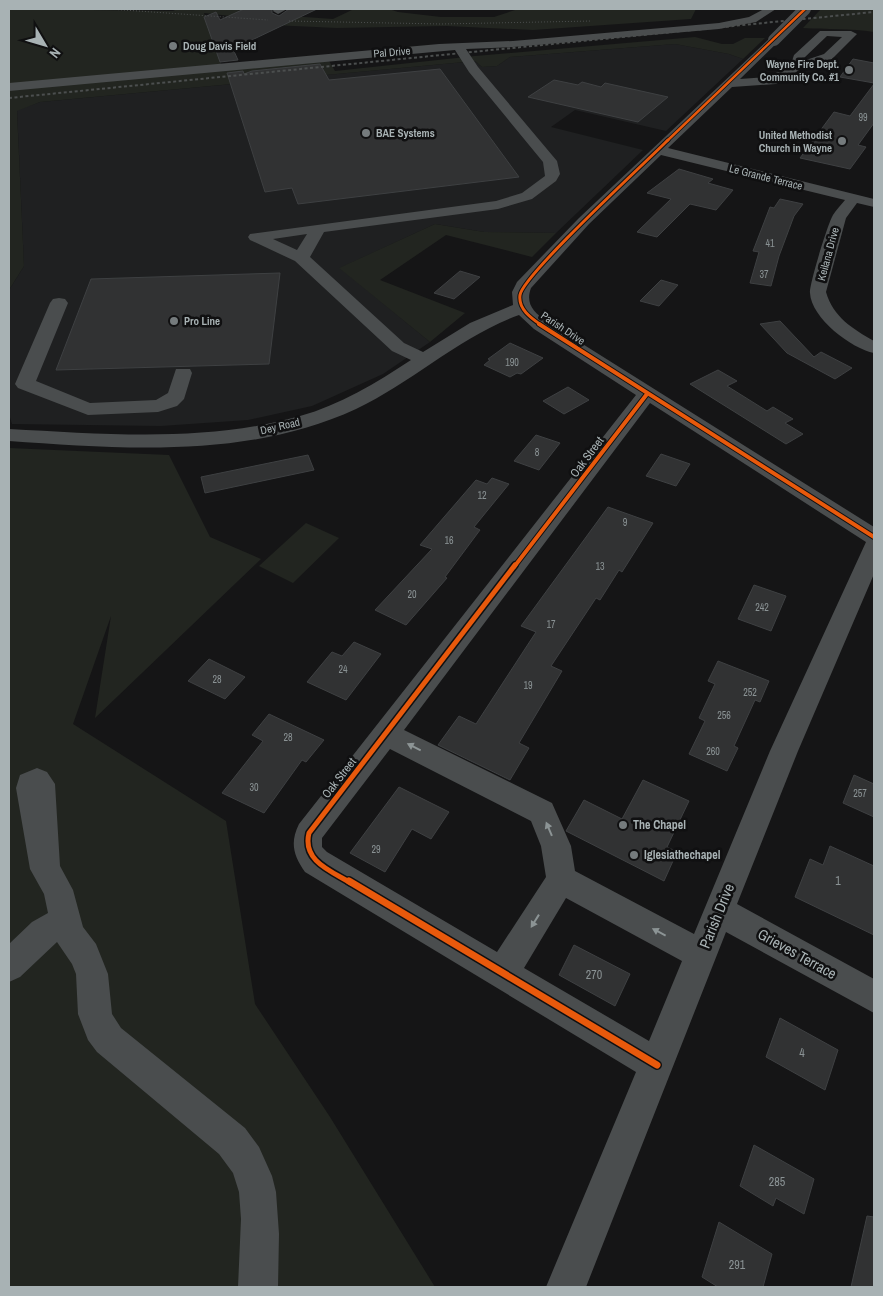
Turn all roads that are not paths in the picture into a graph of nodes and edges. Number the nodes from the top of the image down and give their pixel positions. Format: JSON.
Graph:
{"nodes":[{"id":1,"x":771,"y":9,"type":"edge"},
{"id":2,"x":805,"y":9,"type":"edge"},
{"id":3,"x":458,"y":46,"type":"junction"},
{"id":4,"x":797,"y":66,"type":"dead end"},
{"id":5,"x":730,"y":83,"type":"junction"},
{"id":6,"x":9,"y":87,"type":"edge"},
{"id":7,"x":658,"y":150,"type":"junction"},
{"id":8,"x":854,"y":198,"type":"junction"},
{"id":9,"x":874,"y":203,"type":"edge"},
{"id":10,"x":318,"y":228,"type":"junction"},
{"id":11,"x":301,"y":258,"type":"junction"},
{"id":12,"x":59,"y":303,"type":"dead end"},
{"id":13,"x":522,"y":308,"type":"junction"},
{"id":14,"x":874,"y":348,"type":"edge"},
{"id":15,"x":426,"y":360,"type":"junction"},
{"id":16,"x":183,"y":373,"type":"dead end"},
{"id":17,"x":647,"y":394,"type":"junction"},
{"id":18,"x":88,"y":409,"type":"junction"},
{"id":19,"x":9,"y":435,"type":"edge"},
{"id":20,"x":72,"y":438,"type":"junction"},
{"id":21,"x":874,"y":537,"type":"edge"},
{"id":22,"x":874,"y":548,"type":"edge"},
{"id":23,"x":386,"y":734,"type":"junction"},
{"id":24,"x":45,"y":869,"type":"dead end"},
{"id":25,"x":561,"y":879,"type":"junction"},
{"id":26,"x":719,"y":911,"type":"junction"},
{"id":27,"x":66,"y":919,"type":"junction"},
{"id":28,"x":702,"y":955,"type":"junction"},
{"id":29,"x":9,"y":966,"type":"edge"},
{"id":30,"x":503,"y":973,"type":"junction"},
{"id":31,"x":874,"y":996,"type":"edge"},
{"id":32,"x":657,"y":1065,"type":"junction"},
{"id":33,"x":258,"y":1287,"type":"edge"},
{"id":34,"x":566,"y":1287,"type":"edge"}],
"edges":[{"from":1,"to":3,"type":"street","name":"Pal Drive"},
{"from":2,"to":5,"type":"street","bridge":true},
{"from":3,"to":6,"type":"street","name":"Pal Drive"},
{"from":3,"to":10,"type":"street"},
{"from":4,"to":5,"type":"street"},
{"from":5,"to":7,"type":"street"},
{"from":7,"to":8,"type":"street","name":"Le Grande Terrace"},
{"from":7,"to":13,"type":"street"},
{"from":8,"to":9,"type":"street","name":"Le Grande Terrace"},
{"from":8,"to":14,"type":"street","name":"Keilana Drive"},
{"from":10,"to":11,"type":"street"},
{"from":10,"to":11,"type":"street"},
{"from":11,"to":15,"type":"street"},
{"from":12,"to":18,"type":"street"},
{"from":13,"to":15,"type":"street","name":"Dey Road"},
{"from":13,"to":17,"type":"street","name":"Parish Drive"},
{"from":15,"to":20,"type":"street","name":"Dey Road"},
{"from":16,"to":18,"type":"street"},
{"from":17,"to":21,"type":"street","name":"Parish Drive"},
{"from":17,"to":23,"type":"street","name":"Oak Street"},
{"from":18,"to":20,"type":"street"},
{"from":19,"to":20,"type":"street","name":"Dey Road"},
{"from":22,"to":26,"type":"street","name":"Parish Drive"},
{"from":25,"to":23,"type":"street","one_way":true},
{"from":23,"to":30,"type":"street","name":"Oak Street"},
{"from":24,"to":27,"type":"street"},
{"from":28,"to":25,"type":"street","one_way":true},
{"from":25,"to":30,"type":"street","one_way":true},
{"from":26,"to":28,"type":"street","name":"Parish Drive"},
{"from":26,"to":31,"type":"street","name":"Grieves Terrace"},
{"from":27,"to":29,"type":"street"},
{"from":27,"to":33,"type":"street"},
{"from":28,"to":32,"type":"street","name":"Parish Drive"},
{"from":30,"to":32,"type":"street","name":"Oak Street"},
{"from":32,"to":34,"type":"street","name":"Parish Drive"}]}
